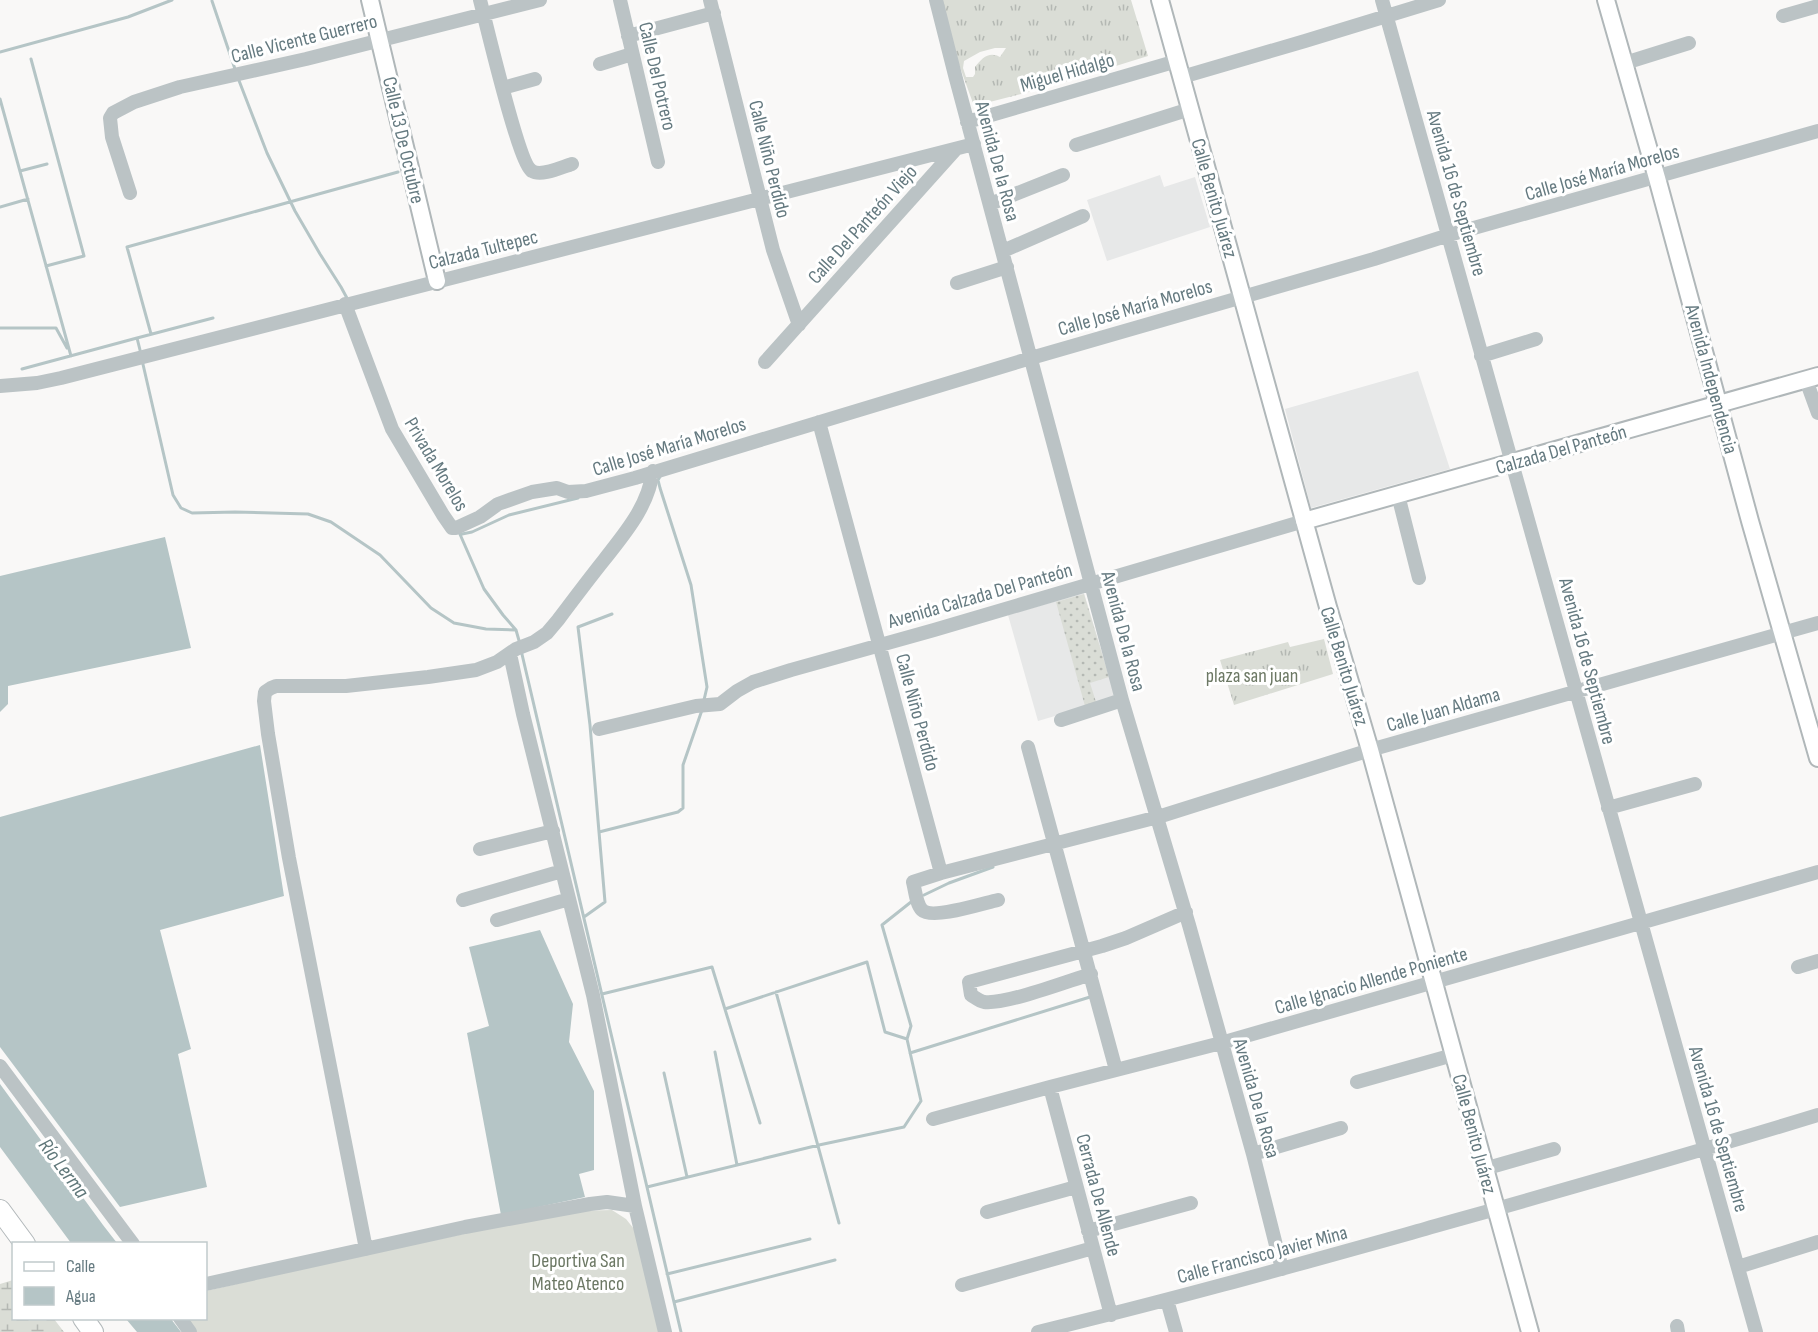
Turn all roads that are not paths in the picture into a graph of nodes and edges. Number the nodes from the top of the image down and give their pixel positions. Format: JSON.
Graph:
{"nodes":[{"id":1,"x":370,"y":0,"type":"edge"},
{"id":2,"x":540,"y":0,"type":"edge"},
{"id":3,"x":620,"y":0,"type":"edge"},
{"id":4,"x":936,"y":0,"type":"edge"},
{"id":5,"x":1160,"y":0,"type":"edge"},
{"id":6,"x":1382,"y":0,"type":"edge"},
{"id":7,"x":1439,"y":0,"type":"edge"},
{"id":8,"x":1606,"y":0,"type":"edge"},
{"id":9,"x":1818,"y":6,"type":"edge"},
{"id":10,"x":482,"y":7,"type":"edge"},
{"id":11,"x":712,"y":7,"type":"edge"},
{"id":12,"x":1386,"y":16,"type":"junction"},
{"id":13,"x":1783,"y":16,"type":"dead end"},
{"id":14,"x":628,"y":36,"type":"junction"},
{"id":15,"x":380,"y":39,"type":"junction"},
{"id":16,"x":1689,"y":43,"type":"dead end"},
{"id":17,"x":632,"y":54,"type":"junction"},
{"id":18,"x":1625,"y":63,"type":"junction"},
{"id":19,"x":600,"y":64,"type":"dead end"},
{"id":20,"x":1179,"y":69,"type":"junction"},
{"id":21,"x":535,"y":79,"type":"dead end"},
{"id":22,"x":503,"y":88,"type":"junction"},
{"id":23,"x":1190,"y":109,"type":"junction"},
{"id":24,"x":967,"y":122,"type":"junction"},
{"id":25,"x":1818,"y":131,"type":"edge"},
{"id":26,"x":974,"y":144,"type":"junction"},
{"id":27,"x":1076,"y":145,"type":"dead end"},
{"id":28,"x":955,"y":150,"type":"junction"},
{"id":29,"x":658,"y":162,"type":"dead end"},
{"id":30,"x":572,"y":164,"type":"dead end"},
{"id":31,"x":1063,"y":175,"type":"dead end"},
{"id":32,"x":1657,"y":178,"type":"junction"},
{"id":33,"x":130,"y":193,"type":"dead end"},
{"id":34,"x":760,"y":199,"type":"junction"},
{"id":35,"x":990,"y":204,"type":"junction"},
{"id":36,"x":1083,"y":216,"type":"dead end"},
{"id":37,"x":1449,"y":235,"type":"junction"},
{"id":38,"x":1003,"y":251,"type":"junction"},
{"id":39,"x":1007,"y":267,"type":"junction"},
{"id":40,"x":437,"y":281,"type":"junction"},
{"id":41,"x":957,"y":283,"type":"dead end"},
{"id":42,"x":1243,"y":296,"type":"junction"},
{"id":43,"x":345,"y":304,"type":"junction"},
{"id":44,"x":799,"y":325,"type":"junction"},
{"id":45,"x":1536,"y":339,"type":"dead end"},
{"id":46,"x":1481,"y":356,"type":"junction"},
{"id":47,"x":1031,"y":358,"type":"junction"},
{"id":48,"x":765,"y":362,"type":"dead end"},
{"id":49,"x":1812,"y":378,"type":"edge"},
{"id":50,"x":0,"y":386,"type":"edge"},
{"id":51,"x":1719,"y":404,"type":"junction"},
{"id":52,"x":1818,"y":413,"type":"edge"},
{"id":53,"x":819,"y":422,"type":"junction"},
{"id":54,"x":1513,"y":463,"type":"junction"},
{"id":55,"x":653,"y":471,"type":"junction"},
{"id":56,"x":568,"y":492,"type":"joint"},
{"id":57,"x":1398,"y":495,"type":"junction"},
{"id":58,"x":1304,"y":521,"type":"junction"},
{"id":59,"x":1419,"y":578,"type":"dead end"},
{"id":60,"x":1092,"y":583,"type":"junction"},
{"id":61,"x":1818,"y":623,"type":"edge"},
{"id":62,"x":1783,"y":634,"type":"junction"},
{"id":63,"x":879,"y":645,"type":"junction"},
{"id":64,"x":513,"y":651,"type":"junction"},
{"id":65,"x":1576,"y":692,"type":"junction"},
{"id":66,"x":1122,"y":700,"type":"junction"},
{"id":67,"x":1061,"y":720,"type":"dead end"},
{"id":68,"x":599,"y":729,"type":"dead end"},
{"id":69,"x":1028,"y":747,"type":"dead end"},
{"id":70,"x":1370,"y":750,"type":"junction"},
{"id":71,"x":1818,"y":758,"type":"edge"},
{"id":72,"x":1695,"y":784,"type":"dead end"},
{"id":73,"x":1608,"y":808,"type":"junction"},
{"id":74,"x":1158,"y":817,"type":"junction"},
{"id":75,"x":553,"y":831,"type":"junction"},
{"id":76,"x":1055,"y":844,"type":"junction"},
{"id":77,"x":480,"y":849,"type":"dead end"},
{"id":78,"x":562,"y":871,"type":"junction"},
{"id":79,"x":1818,"y":872,"type":"edge"},
{"id":80,"x":941,"y":873,"type":"junction"},
{"id":81,"x":569,"y":899,"type":"junction"},
{"id":82,"x":463,"y":900,"type":"dead end"},
{"id":83,"x":998,"y":900,"type":"dead end"},
{"id":84,"x":1186,"y":912,"type":"junction"},
{"id":85,"x":497,"y":920,"type":"dead end"},
{"id":86,"x":1640,"y":924,"type":"junction"},
{"id":87,"x":1085,"y":951,"type":"junction"},
{"id":88,"x":1045,"y":961,"type":"junction"},
{"id":89,"x":1818,"y":961,"type":"edge"},
{"id":90,"x":1798,"y":967,"type":"dead end"},
{"id":91,"x":1091,"y":974,"type":"junction"},
{"id":92,"x":1434,"y":983,"type":"junction"},
{"id":93,"x":1053,"y":986,"type":"junction"},
{"id":94,"x":1221,"y":1043,"type":"junction"},
{"id":95,"x":1453,"y":1055,"type":"junction"},
{"id":96,"x":0,"y":1066,"type":"edge"},
{"id":97,"x":1116,"y":1070,"type":"junction"},
{"id":98,"x":1357,"y":1082,"type":"dead end"},
{"id":99,"x":1050,"y":1086,"type":"junction"},
{"id":100,"x":1818,"y":1115,"type":"edge"},
{"id":101,"x":933,"y":1119,"type":"dead end"},
{"id":102,"x":1341,"y":1128,"type":"dead end"},
{"id":103,"x":1554,"y":1149,"type":"dead end"},
{"id":104,"x":1705,"y":1150,"type":"junction"},
{"id":105,"x":1253,"y":1154,"type":"junction"},
{"id":106,"x":1484,"y":1169,"type":"junction"},
{"id":107,"x":1076,"y":1187,"type":"junction"},
{"id":108,"x":1191,"y":1203,"type":"dead end"},
{"id":109,"x":635,"y":1206,"type":"junction"},
{"id":110,"x":1496,"y":1209,"type":"junction"},
{"id":111,"x":0,"y":1210,"type":"edge"},
{"id":112,"x":987,"y":1212,"type":"dead end"},
{"id":113,"x":0,"y":1227,"type":"edge"},
{"id":114,"x":1088,"y":1231,"type":"junction"},
{"id":115,"x":12,"y":1242,"type":"edge"},
{"id":116,"x":24,"y":1242,"type":"edge"},
{"id":117,"x":132,"y":1242,"type":"edge"},
{"id":118,"x":1818,"y":1242,"type":"edge"},
{"id":119,"x":1094,"y":1248,"type":"junction"},
{"id":120,"x":366,"y":1249,"type":"junction"},
{"id":121,"x":1738,"y":1267,"type":"junction"},
{"id":122,"x":1282,"y":1269,"type":"junction"},
{"id":123,"x":207,"y":1284,"type":"edge"},
{"id":124,"x":962,"y":1285,"type":"dead end"},
{"id":125,"x":1167,"y":1300,"type":"junction"},
{"id":126,"x":1111,"y":1315,"type":"junction"},
{"id":127,"x":665,"y":1332,"type":"edge"},
{"id":128,"x":1038,"y":1332,"type":"edge"},
{"id":129,"x":1176,"y":1332,"type":"edge"},
{"id":130,"x":1530,"y":1332,"type":"edge"},
{"id":131,"x":1756,"y":1332,"type":"edge"}],
"edges":[{"from":1,"to":15,"type":"main road","name":"Calle 13 De Octubre"},
{"from":2,"to":10,"type":"street","name":"Calle Vicente Guerrero"},
{"from":3,"to":14,"type":"street","name":"Calle Del Potrero"},
{"from":4,"to":24,"type":"street","name":"Avenida De la Rosa"},
{"from":5,"to":20,"type":"main road","name":"Calle Benito Juárez"},
{"from":6,"to":12,"type":"street","name":"Avenida 16 de Septiembre"},
{"from":7,"to":12,"type":"street","name":"Miguel Hidalgo"},
{"from":8,"to":18,"type":"main road","name":"Avenida Independencia"},
{"from":9,"to":13,"type":"street"},
{"from":10,"to":15,"type":"street","name":"Calle Vicente Guerrero"},
{"from":10,"to":22,"type":"street"},
{"from":11,"to":14,"type":"street"},
{"from":11,"to":34,"type":"street","name":"Calle Niño Perdido"},
{"from":12,"to":20,"type":"street","name":"Miguel Hidalgo"},
{"from":12,"to":37,"type":"street","name":"Avenida 16 de Septiembre"},
{"from":14,"to":17,"type":"street","name":"Calle Del Potrero"},
{"from":15,"to":33,"type":"street","name":"Calle Vicente Guerrero"},
{"from":15,"to":40,"type":"main road","name":"Calle 13 De Octubre"},
{"from":16,"to":18,"type":"street"},
{"from":17,"to":19,"type":"street"},
{"from":17,"to":29,"type":"street","name":"Calle Del Potrero"},
{"from":18,"to":32,"type":"main road","name":"Avenida Independencia"},
{"from":20,"to":23,"type":"main road","name":"Calle Benito Juárez"},
{"from":20,"to":24,"type":"street","name":"Miguel Hidalgo"},
{"from":21,"to":22,"type":"street"},
{"from":22,"to":30,"type":"street"},
{"from":23,"to":27,"type":"street"},
{"from":23,"to":42,"type":"main road","name":"Calle Benito Juárez"},
{"from":24,"to":26,"type":"street","name":"Avenida De la Rosa"},
{"from":25,"to":32,"type":"street","name":"Calle José María Morelos"},
{"from":26,"to":28,"type":"street","name":"Calzada Tultepec"},
{"from":26,"to":35,"type":"street","name":"Avenida De la Rosa"},
{"from":28,"to":34,"type":"street","name":"Calzada Tultepec"},
{"from":28,"to":44,"type":"street","name":"Calle Del Panteón Viejo"},
{"from":31,"to":35,"type":"street"},
{"from":32,"to":37,"type":"street","name":"Calle José María Morelos"},
{"from":32,"to":51,"type":"main road","name":"Avenida Independencia"},
{"from":34,"to":40,"type":"street","name":"Calzada Tultepec"},
{"from":34,"to":44,"type":"street","name":"Calle Niño Perdido"},
{"from":35,"to":38,"type":"street","name":"Avenida De la Rosa"},
{"from":36,"to":38,"type":"street"},
{"from":37,"to":42,"type":"street","name":"Calle José María Morelos"},
{"from":37,"to":46,"type":"street","name":"Avenida 16 de Septiembre"},
{"from":38,"to":39,"type":"street","name":"Avenida De la Rosa"},
{"from":39,"to":41,"type":"street"},
{"from":39,"to":47,"type":"street","name":"Avenida De la Rosa"},
{"from":40,"to":43,"type":"street","name":"Calzada Tultepec"},
{"from":42,"to":47,"type":"street","name":"Calle José María Morelos"},
{"from":42,"to":58,"type":"main road","name":"Calle Benito Juárez"},
{"from":43,"to":50,"type":"street","name":"Calzada Tultepec"},
{"from":43,"to":56,"type":"street","name":"Privada Morelos"},
{"from":44,"to":48,"type":"street","name":"Calle Del Panteón Viejo"},
{"from":45,"to":46,"type":"street"},
{"from":46,"to":54,"type":"street","name":"Avenida 16 de Septiembre"},
{"from":47,"to":53,"type":"street","name":"Calle José María Morelos"},
{"from":47,"to":60,"type":"street","name":"Avenida De la Rosa"},
{"from":49,"to":51,"type":"main road","name":"Calzada Del Panteón"},
{"from":49,"to":52,"type":"street"},
{"from":51,"to":54,"type":"main road","name":"Calzada Del Panteón"},
{"from":51,"to":62,"type":"main road","name":"Avenida Independencia"},
{"from":53,"to":55,"type":"street","name":"Calle José María Morelos"},
{"from":53,"to":63,"type":"street","name":"Calle Niño Perdido"},
{"from":54,"to":57,"type":"main road","name":"Calzada Del Panteón"},
{"from":54,"to":65,"type":"street","name":"Avenida 16 de Septiembre"},
{"from":55,"to":56,"type":"street","name":"Calle José María Morelos"},
{"from":55,"to":64,"type":"street"},
{"from":57,"to":58,"type":"main road","name":"Calzada Del Panteón"},
{"from":57,"to":59,"type":"street"},
{"from":58,"to":60,"type":"street","name":"Avenida Calzada Del Panteón"},
{"from":58,"to":70,"type":"main road","name":"Calle Benito Juárez"},
{"from":60,"to":63,"type":"street","name":"Avenida Calzada Del Panteón"},
{"from":60,"to":66,"type":"street","name":"Avenida De la Rosa"},
{"from":61,"to":62,"type":"street","name":"Calle Juan Aldama"},
{"from":62,"to":65,"type":"street","name":"Calle Juan Aldama"},
{"from":62,"to":71,"type":"main road","name":"Avenida Independencia"},
{"from":63,"to":68,"type":"street","name":"Avenida Calzada Del Panteón"},
{"from":63,"to":80,"type":"street","name":"Calle Niño Perdido"},
{"from":64,"to":75,"type":"street"},
{"from":64,"to":120,"type":"street"},
{"from":65,"to":70,"type":"street","name":"Calle Juan Aldama"},
{"from":65,"to":73,"type":"street","name":"Avenida 16 de Septiembre"},
{"from":66,"to":67,"type":"street"},
{"from":66,"to":74,"type":"street","name":"Avenida De la Rosa"},
{"from":69,"to":76,"type":"street"},
{"from":70,"to":74,"type":"street","name":"Calle Juan Aldama"},
{"from":70,"to":92,"type":"main road","name":"Calle Benito Juárez"},
{"from":72,"to":73,"type":"street"},
{"from":73,"to":86,"type":"street","name":"Avenida 16 de Septiembre"},
{"from":74,"to":76,"type":"street","name":"Calle Juan Aldama"},
{"from":74,"to":84,"type":"street","name":"Avenida De la Rosa"},
{"from":75,"to":77,"type":"street"},
{"from":75,"to":78,"type":"street"},
{"from":76,"to":80,"type":"street","name":"Calle Juan Aldama"},
{"from":76,"to":87,"type":"street"},
{"from":78,"to":81,"type":"street"},
{"from":78,"to":82,"type":"street"},
{"from":79,"to":86,"type":"street","name":"Calle Ignacio Allende Poniente"},
{"from":80,"to":83,"type":"street","name":"Calle Juan Aldama"},
{"from":81,"to":85,"type":"street"},
{"from":81,"to":109,"type":"street"},
{"from":84,"to":87,"type":"street"},
{"from":84,"to":94,"type":"street","name":"Avenida De la Rosa"},
{"from":86,"to":92,"type":"street","name":"Calle Ignacio Allende Poniente"},
{"from":86,"to":104,"type":"street","name":"Avenida 16 de Septiembre"},
{"from":87,"to":88,"type":"street"},
{"from":87,"to":91,"type":"street"},
{"from":88,"to":93,"type":"street"},
{"from":88,"to":93,"type":"street"},
{"from":89,"to":90,"type":"street"},
{"from":91,"to":93,"type":"street"},
{"from":91,"to":97,"type":"street"},
{"from":92,"to":94,"type":"street","name":"Calle Ignacio Allende Poniente"},
{"from":92,"to":95,"type":"main road","name":"Calle Benito Juárez"},
{"from":94,"to":97,"type":"street","name":"Calle Ignacio Allende Poniente"},
{"from":94,"to":105,"type":"street","name":"Avenida De la Rosa"},
{"from":95,"to":98,"type":"street"},
{"from":95,"to":106,"type":"main road","name":"Calle Benito Juárez"},
{"from":96,"to":117,"type":"street"},
{"from":97,"to":99,"type":"street","name":"Calle Ignacio Allende Poniente"},
{"from":99,"to":101,"type":"street","name":"Calle Ignacio Allende Poniente"},
{"from":99,"to":107,"type":"street","name":"Cerrada De Allende"},
{"from":100,"to":104,"type":"street","name":"Calle Francisco Javier Mina"},
{"from":102,"to":105,"type":"street"},
{"from":103,"to":106,"type":"street"},
{"from":104,"to":110,"type":"street","name":"Calle Francisco Javier Mina"},
{"from":104,"to":121,"type":"street","name":"Avenida 16 de Septiembre"},
{"from":105,"to":122,"type":"street","name":"Avenida De la Rosa"},
{"from":106,"to":110,"type":"main road","name":"Calle Benito Juárez"},
{"from":107,"to":112,"type":"street"},
{"from":107,"to":114,"type":"street","name":"Cerrada De Allende"},
{"from":108,"to":114,"type":"street"},
{"from":109,"to":120,"type":"street"},
{"from":109,"to":127,"type":"street"},
{"from":110,"to":122,"type":"street","name":"Calle Francisco Javier Mina"},
{"from":110,"to":130,"type":"main road","name":"Calle Benito Juárez"},
{"from":111,"to":116,"type":"highway"},
{"from":113,"to":115,"type":"highway"},
{"from":114,"to":119,"type":"street","name":"Cerrada De Allende"},
{"from":118,"to":121,"type":"street"},
{"from":119,"to":124,"type":"street"},
{"from":119,"to":126,"type":"street","name":"Cerrada De Allende"},
{"from":120,"to":123,"type":"street"},
{"from":121,"to":131,"type":"street","name":"Avenida 16 de Septiembre"},
{"from":122,"to":125,"type":"street","name":"Calle Francisco Javier Mina"},
{"from":125,"to":126,"type":"street","name":"Calle Francisco Javier Mina"},
{"from":125,"to":129,"type":"street"},
{"from":126,"to":128,"type":"street","name":"Calle Francisco Javier Mina"}]}
